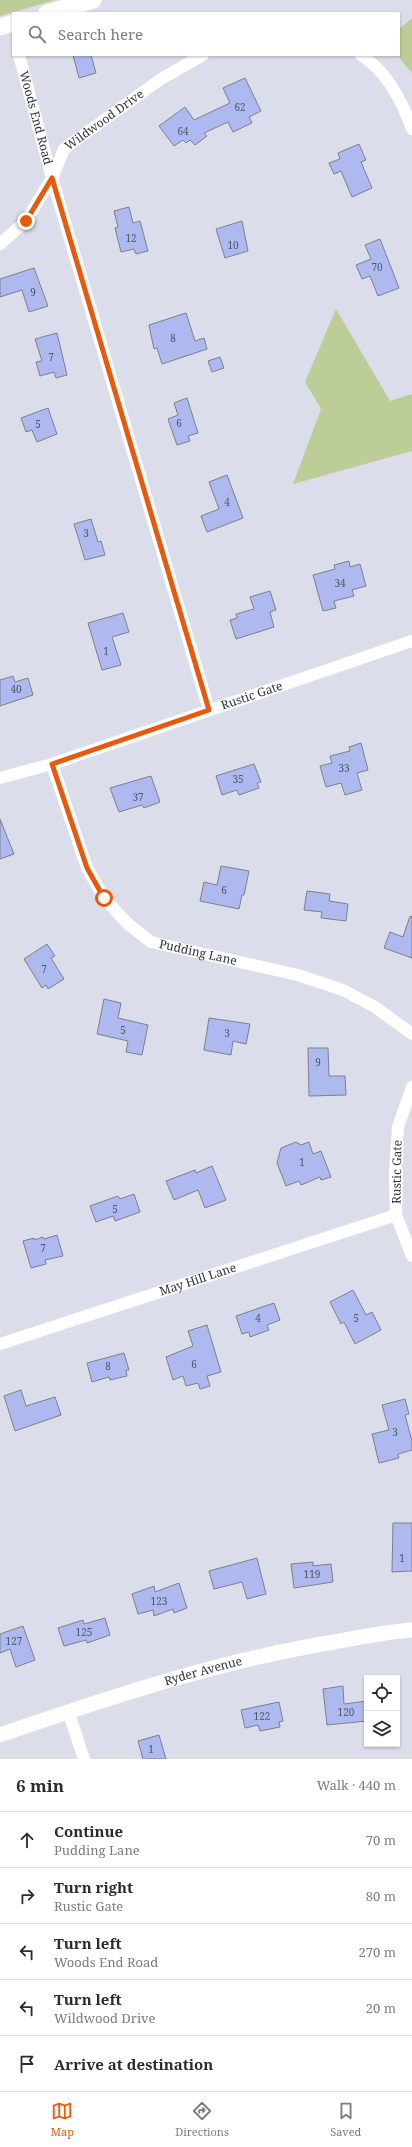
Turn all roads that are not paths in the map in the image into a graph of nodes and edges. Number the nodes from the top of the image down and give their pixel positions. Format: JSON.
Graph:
{"nodes":[{"id":1,"x":93,"y":0,"type":"edge"},
{"id":2,"x":51,"y":12,"type":"edge"},
{"id":3,"x":19,"y":56,"type":"edge"},
{"id":4,"x":201,"y":56,"type":"edge"},
{"id":5,"x":363,"y":56,"type":"edge"},
{"id":6,"x":412,"y":129,"type":"edge"},
{"id":7,"x":52,"y":178,"type":"junction"},
{"id":8,"x":0,"y":244,"type":"edge"},
{"id":9,"x":412,"y":641,"type":"edge"},
{"id":10,"x":209,"y":710,"type":"junction"},
{"id":11,"x":52,"y":764,"type":"junction"},
{"id":12,"x":0,"y":778,"type":"edge"},
{"id":13,"x":412,"y":1034,"type":"edge"},
{"id":14,"x":412,"y":1087,"type":"edge"},
{"id":15,"x":396,"y":1215,"type":"junction"},
{"id":16,"x":412,"y":1256,"type":"edge"},
{"id":17,"x":0,"y":1344,"type":"edge"},
{"id":18,"x":412,"y":1630,"type":"edge"},
{"id":19,"x":68,"y":1711,"type":"junction"},
{"id":20,"x":0,"y":1735,"type":"edge"},
{"id":21,"x":84,"y":1759,"type":"edge"}],
"edges":[{"from":1,"to":2,"type":"main road"},
{"from":3,"to":7,"type":"street","name":"Woods End Road"},
{"from":4,"to":7,"type":"street","name":"Wildwood Drive"},
{"from":5,"to":6,"type":"street"},
{"from":7,"to":8,"type":"street","name":"Wildwood Drive"},
{"from":7,"to":10,"type":"street","name":"Woods End Road"},
{"from":9,"to":10,"type":"street","name":"Rustic Gate"},
{"from":10,"to":11,"type":"street","name":"Rustic Gate"},
{"from":11,"to":12,"type":"street","name":"Rustic Gate"},
{"from":11,"to":13,"type":"street","name":"Pudding Lane"},
{"from":14,"to":15,"type":"street","name":"Rustic Gate"},
{"from":15,"to":16,"type":"street","name":"Rustic Gate"},
{"from":15,"to":17,"type":"street","name":"May Hill Lane"},
{"from":18,"to":19,"type":"street","name":"Ryder Avenue"},
{"from":19,"to":20,"type":"street","name":"Ryder Avenue"},
{"from":19,"to":21,"type":"street"}]}
